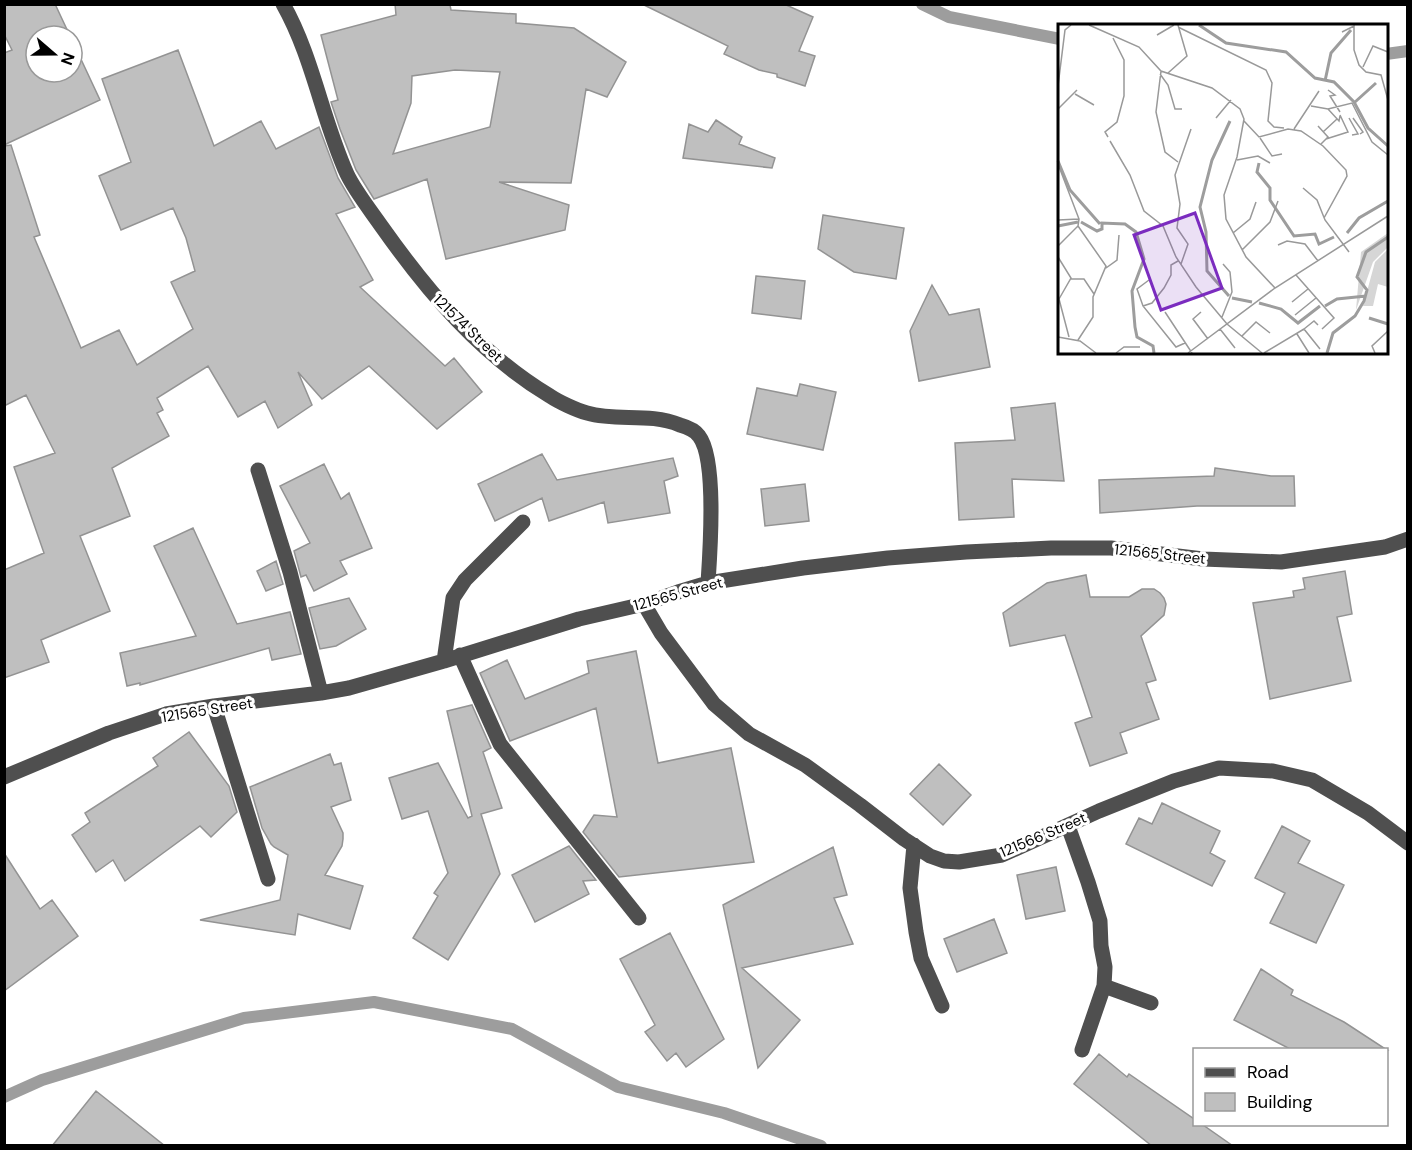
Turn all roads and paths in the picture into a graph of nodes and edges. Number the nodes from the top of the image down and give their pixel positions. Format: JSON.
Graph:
{"nodes":[{"id":1,"x":284,"y":4,"type":"edge"},
{"id":2,"x":258,"y":470,"type":"dead end"},
{"id":3,"x":524,"y":522,"type":"dead end"},
{"id":4,"x":1407,"y":538,"type":"edge"},
{"id":5,"x":708,"y":584,"type":"junction"},
{"id":6,"x":644,"y":604,"type":"junction"},
{"id":7,"x":460,"y":656,"type":"junction"},
{"id":8,"x":444,"y":661,"type":"junction"},
{"id":9,"x":321,"y":693,"type":"junction"},
{"id":10,"x":214,"y":706,"type":"junction"},
{"id":11,"x":4,"y":777,"type":"edge"},
{"id":12,"x":1068,"y":826,"type":"junction"},
{"id":13,"x":1407,"y":843,"type":"edge"},
{"id":14,"x":914,"y":845,"type":"junction"},
{"id":15,"x":268,"y":879,"type":"dead end"},
{"id":16,"x":639,"y":918,"type":"dead end"},
{"id":17,"x":1104,"y":986,"type":"junction"},
{"id":18,"x":1151,"y":1003,"type":"dead end"},
{"id":19,"x":942,"y":1006,"type":"dead end"},
{"id":20,"x":1082,"y":1050,"type":"dead end"}],
"edges":[{"from":1,"to":5,"type":"street","name":"121574 Street"},
{"from":2,"to":9,"type":"street"},
{"from":3,"to":8,"type":"street"},
{"from":4,"to":5,"type":"street","name":"121565 Street"},
{"from":5,"to":6,"type":"street","name":"121565 Street"},
{"from":6,"to":7,"type":"street","name":"121565 Street"},
{"from":6,"to":14,"type":"street","name":"121566 Street"},
{"from":7,"to":8,"type":"street","name":"121565 Street"},
{"from":7,"to":16,"type":"street"},
{"from":8,"to":9,"type":"street","name":"121565 Street"},
{"from":9,"to":10,"type":"street","name":"121565 Street"},
{"from":10,"to":11,"type":"street","name":"121565 Street"},
{"from":10,"to":15,"type":"street"},
{"from":12,"to":13,"type":"street","name":"121566 Street"},
{"from":12,"to":14,"type":"street","name":"121566 Street"},
{"from":12,"to":17,"type":"street"},
{"from":14,"to":19,"type":"street"},
{"from":17,"to":18,"type":"street"},
{"from":17,"to":20,"type":"street"}]}
